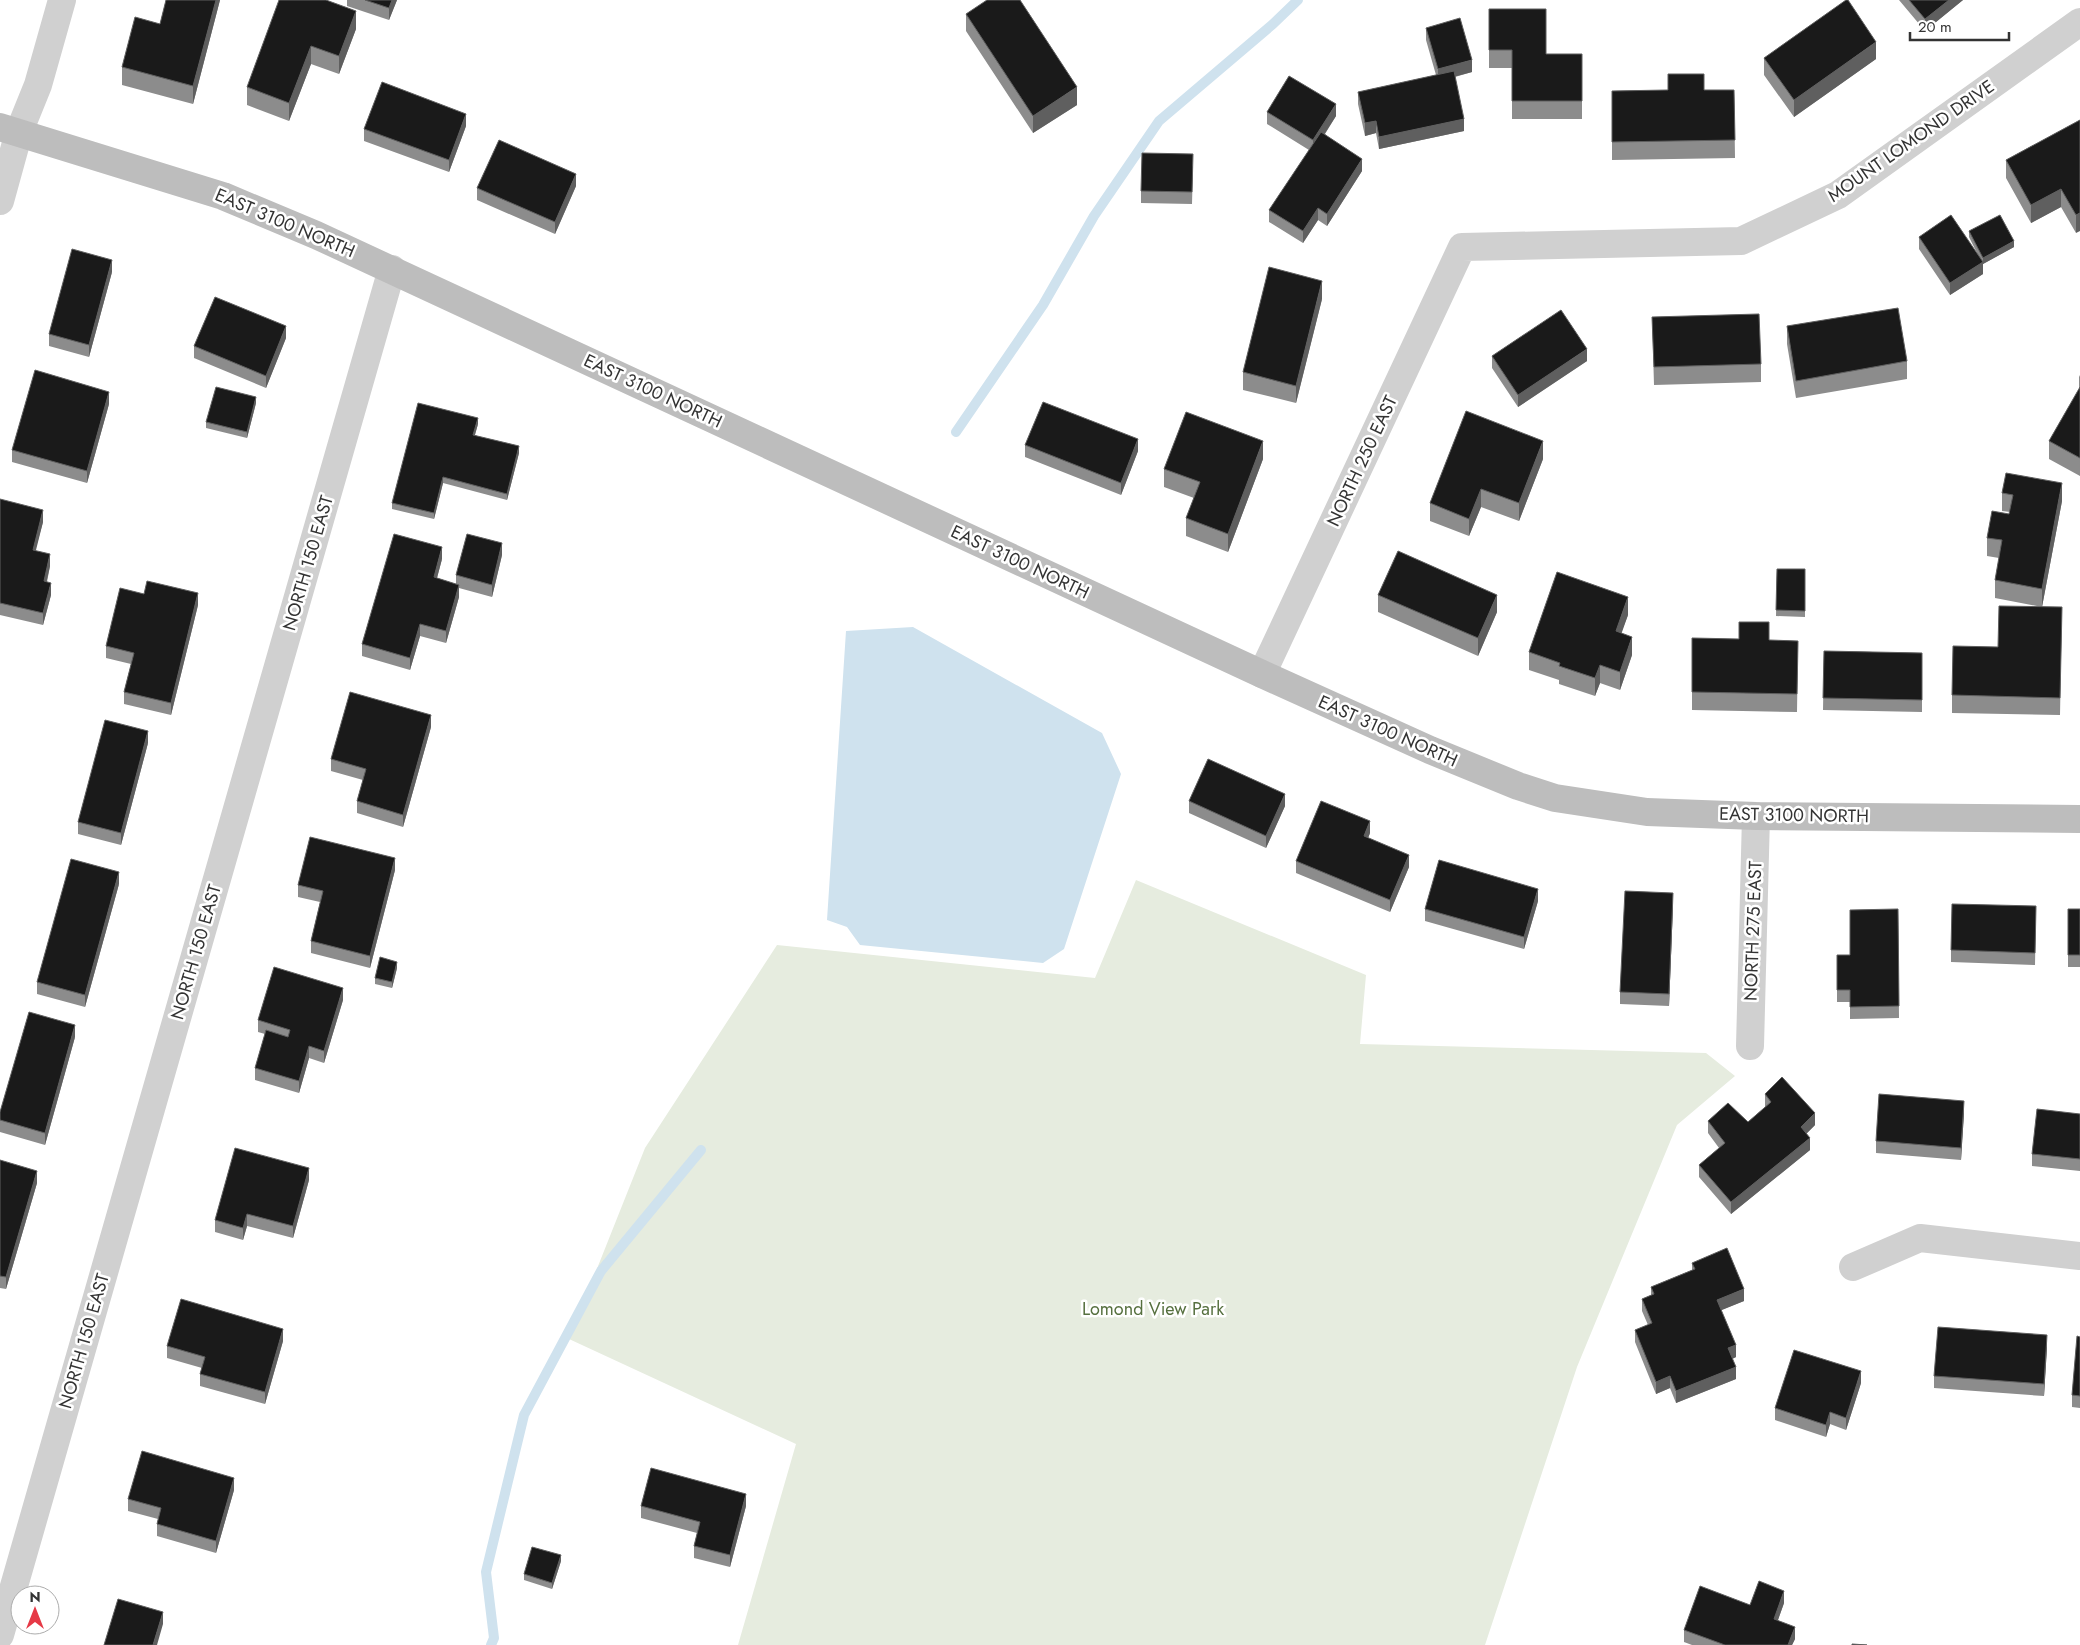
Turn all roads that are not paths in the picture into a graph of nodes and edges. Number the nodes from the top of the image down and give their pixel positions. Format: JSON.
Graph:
{"nodes":[{"id":1,"x":62,"y":0,"type":"edge"},
{"id":2,"x":2080,"y":22,"type":"edge"},
{"id":3,"x":10,"y":129,"type":"edge"},
{"id":4,"x":0,"y":200,"type":"edge"},
{"id":5,"x":1462,"y":247,"type":"joint"},
{"id":6,"x":392,"y":269,"type":"junction"},
{"id":7,"x":1262,"y":674,"type":"junction"},
{"id":8,"x":1756,"y":816,"type":"junction"},
{"id":9,"x":2080,"y":818,"type":"edge"},
{"id":10,"x":1750,"y":1046,"type":"dead end"},
{"id":11,"x":2080,"y":1256,"type":"edge"},
{"id":12,"x":1853,"y":1267,"type":"dead end"},
{"id":13,"x":0,"y":1635,"type":"edge"}],
"edges":[{"from":1,"to":3,"type":"street"},
{"from":2,"to":5,"type":"street","name":"MOUNT LOMOND DRIVE"},
{"from":3,"to":4,"type":"street"},
{"from":3,"to":6,"type":"street","name":"EAST 3100 NORTH"},
{"from":5,"to":7,"type":"street","name":"NORTH 250 EAST"},
{"from":6,"to":7,"type":"street","name":"EAST 3100 NORTH"},
{"from":6,"to":13,"type":"street","name":"NORTH 150 EAST"},
{"from":7,"to":8,"type":"street","name":"EAST 3100 NORTH"},
{"from":8,"to":9,"type":"street","name":"EAST 3100 NORTH"},
{"from":8,"to":10,"type":"street","name":"NORTH 275 EAST"},
{"from":11,"to":12,"type":"street"}]}
